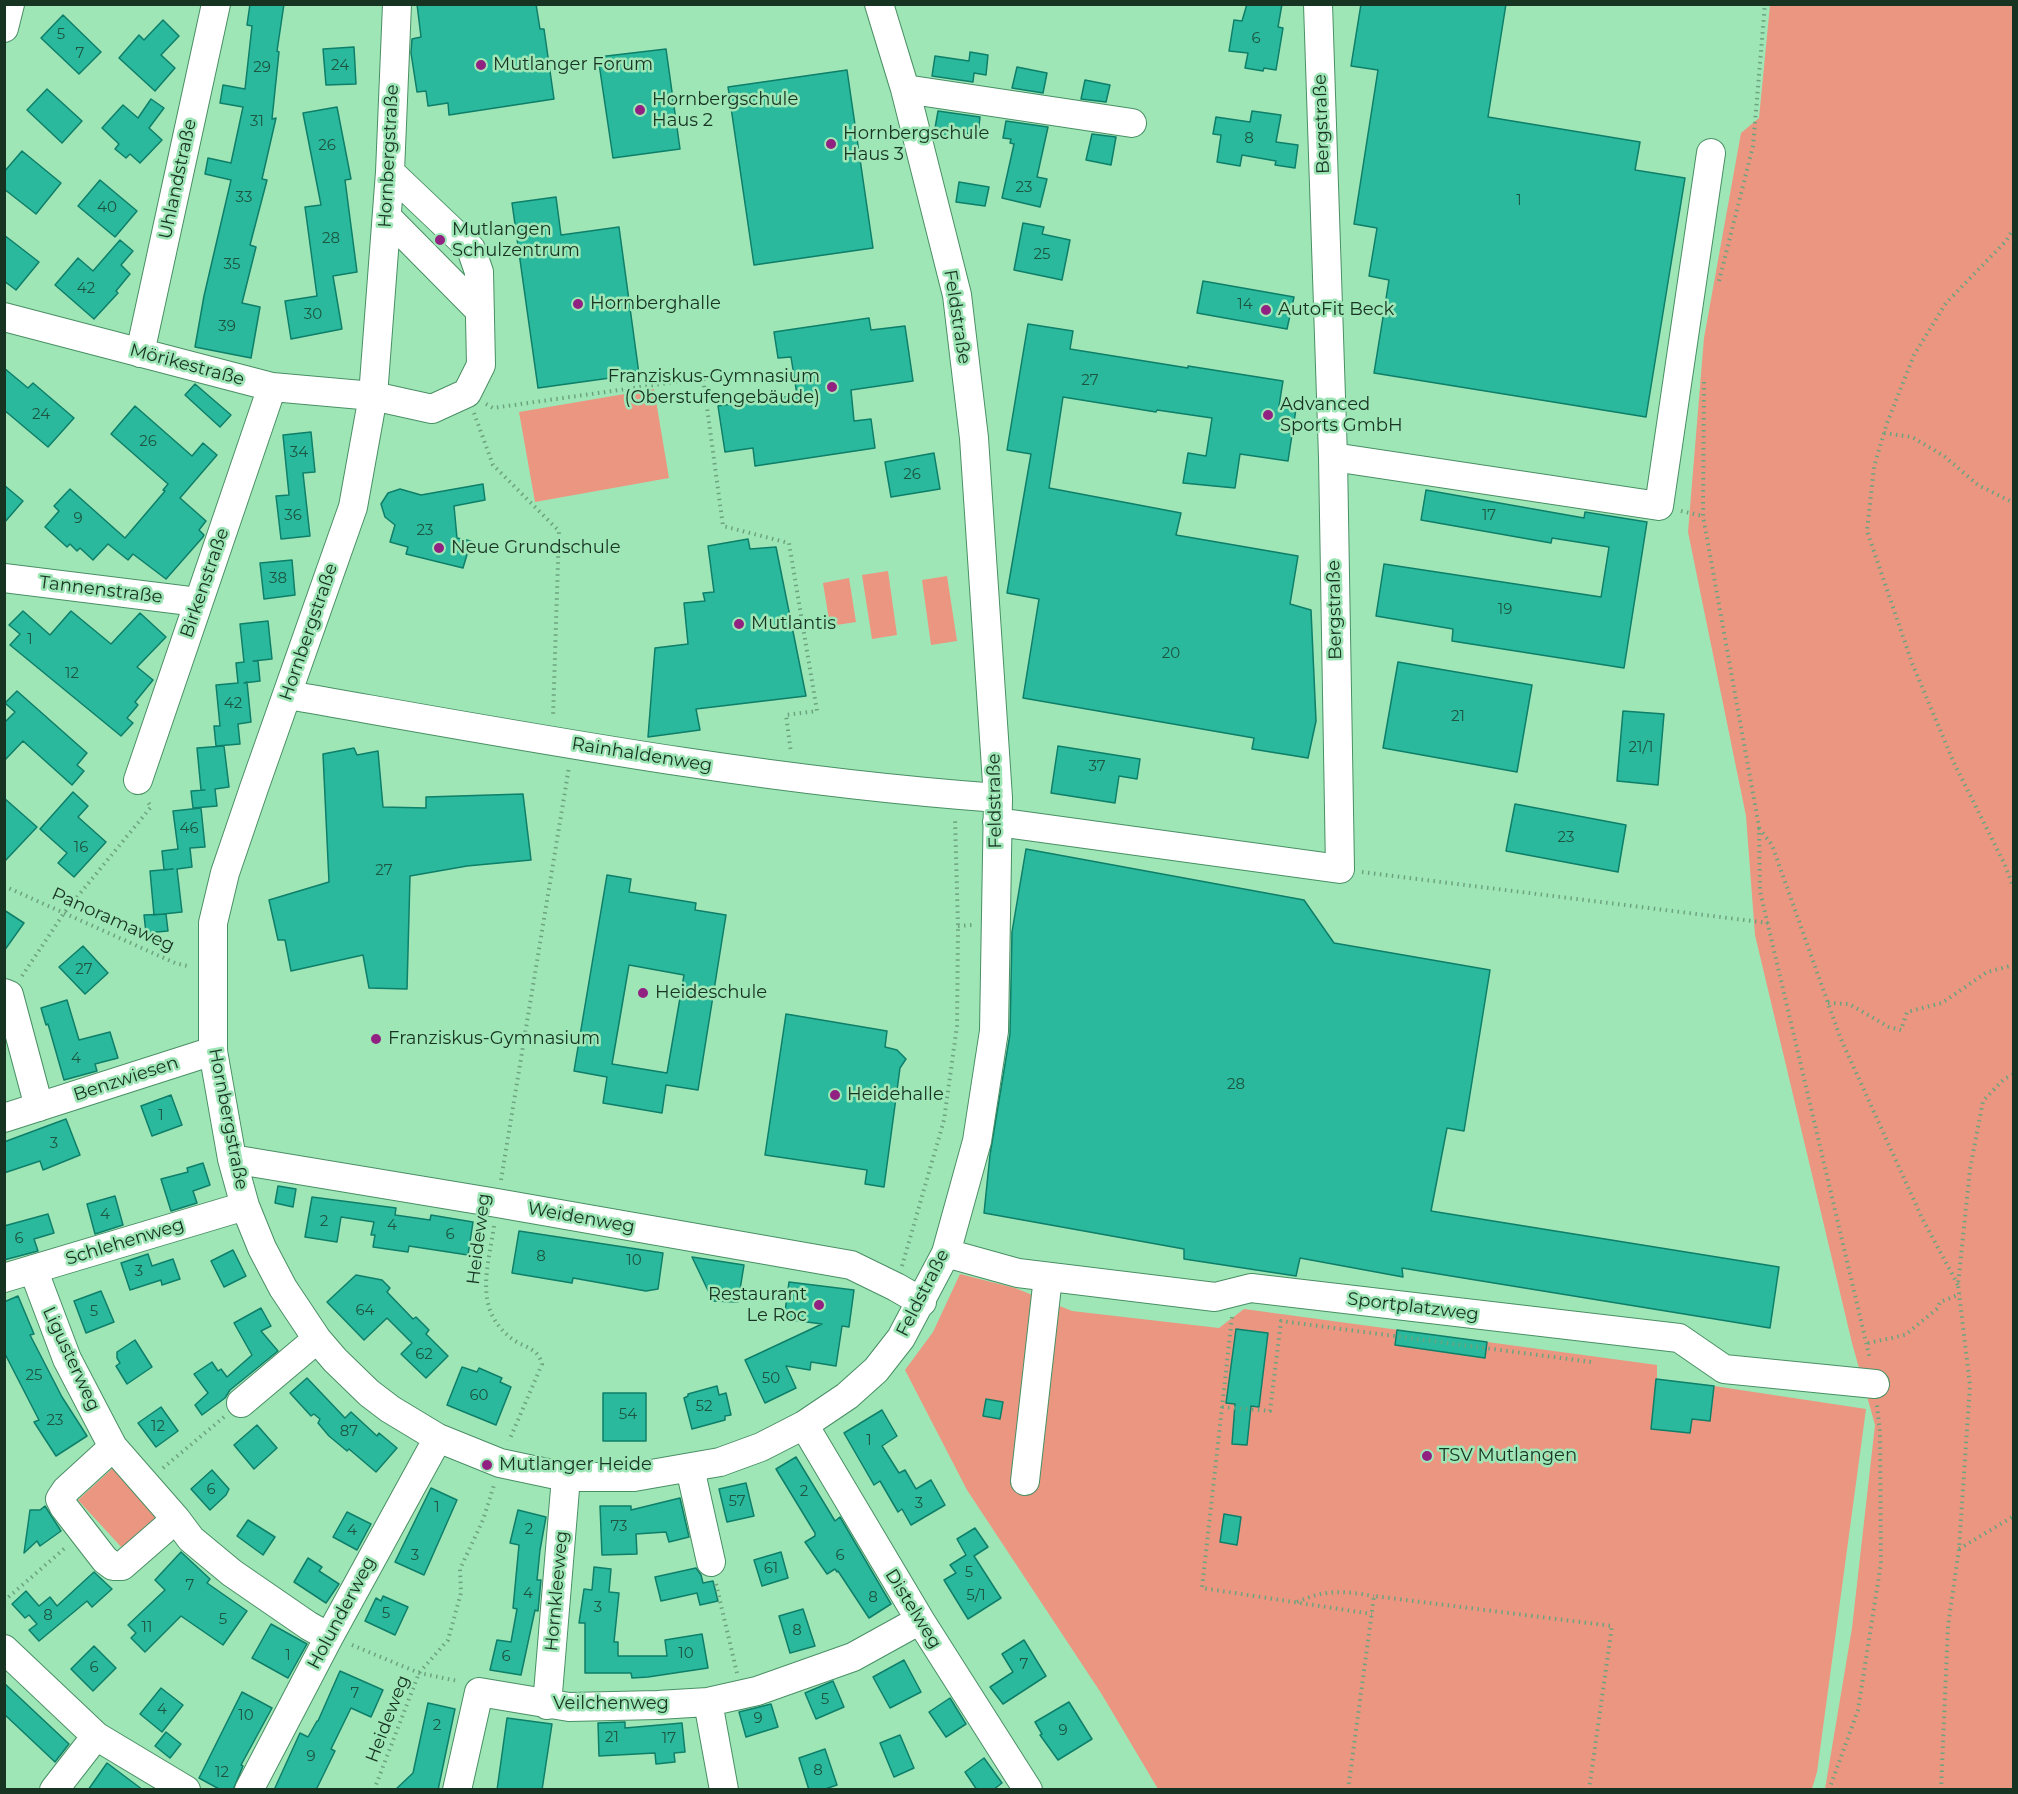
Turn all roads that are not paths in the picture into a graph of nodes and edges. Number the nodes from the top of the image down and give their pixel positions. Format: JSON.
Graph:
{"nodes":[{"id":1,"x":10,"y":4,"type":"edge"},
{"id":2,"x":216,"y":4,"type":"edge"},
{"id":3,"x":397,"y":4,"type":"edge"},
{"id":4,"x":879,"y":4,"type":"edge"},
{"id":5,"x":1318,"y":4,"type":"edge"},
{"id":6,"x":4,"y":28,"type":"edge"},
{"id":7,"x":905,"y":89,"type":"junction"},
{"id":8,"x":1132,"y":123,"type":"dead end"},
{"id":9,"x":1711,"y":153,"type":"dead end"},
{"id":10,"x":388,"y":195,"type":"junction"},
{"id":11,"x":480,"y":300,"type":"junction"},
{"id":12,"x":4,"y":317,"type":"edge"},
{"id":13,"x":140,"y":353,"type":"junction"},
{"id":14,"x":272,"y":387,"type":"junction"},
{"id":15,"x":374,"y":396,"type":"junction"},
{"id":16,"x":1333,"y":457,"type":"junction"},
{"id":17,"x":4,"y":579,"type":"edge"},
{"id":18,"x":198,"y":602,"type":"junction"},
{"id":19,"x":288,"y":695,"type":"junction"},
{"id":20,"x":138,"y":780,"type":"road end"},
{"id":21,"x":998,"y":810,"type":"junction"},
{"id":22,"x":7,"y":994,"type":"edge"},
{"id":23,"x":213,"y":1051,"type":"junction"},
{"id":24,"x":39,"y":1107,"type":"junction"},
{"id":25,"x":4,"y":1118,"type":"edge"},
{"id":26,"x":232,"y":1159,"type":"junction"},
{"id":27,"x":245,"y":1206,"type":"junction"},
{"id":28,"x":262,"y":1248,"type":"joint"},
{"id":29,"x":946,"y":1253,"type":"junction"},
{"id":30,"x":33,"y":1269,"type":"junction"},
{"id":31,"x":1048,"y":1277,"type":"junction"},
{"id":32,"x":4,"y":1278,"type":"edge"},
{"id":33,"x":921,"y":1302,"type":"junction"},
{"id":34,"x":317,"y":1339,"type":"junction"},
{"id":35,"x":1875,"y":1384,"type":"road end"},
{"id":36,"x":241,"y":1403,"type":"road end"},
{"id":37,"x":804,"y":1425,"type":"junction"},
{"id":38,"x":438,"y":1438,"type":"junction"},
{"id":39,"x":113,"y":1447,"type":"junction"},
{"id":40,"x":690,"y":1468,"type":"junction"},
{"id":41,"x":566,"y":1477,"type":"junction"},
{"id":42,"x":1024,"y":1481,"type":"dead end"},
{"id":43,"x":176,"y":1519,"type":"junction"},
{"id":44,"x":711,"y":1562,"type":"road end"},
{"id":45,"x":920,"y":1620,"type":"junction"},
{"id":46,"x":328,"y":1637,"type":"junction"},
{"id":47,"x":4,"y":1648,"type":"edge"},
{"id":48,"x":708,"y":1702,"type":"junction"},
{"id":49,"x":547,"y":1705,"type":"junction"},
{"id":50,"x":96,"y":1736,"type":"junction"},
{"id":51,"x":54,"y":1790,"type":"edge"},
{"id":52,"x":186,"y":1790,"type":"edge"},
{"id":53,"x":249,"y":1790,"type":"edge"},
{"id":54,"x":457,"y":1790,"type":"edge"},
{"id":55,"x":724,"y":1790,"type":"edge"},
{"id":56,"x":1028,"y":1790,"type":"edge"}],
"edges":[{"from":1,"to":6,"type":"street"},
{"from":2,"to":13,"type":"street","name":"Uhlandstraße"},
{"from":3,"to":10,"type":"street","name":"Hornbergstraße"},
{"from":4,"to":7,"type":"street","name":"Feldstraße"},
{"from":5,"to":16,"type":"street","name":"Bergstraße"},
{"from":7,"to":8,"type":"street"},
{"from":7,"to":21,"type":"street","name":"Feldstraße"},
{"from":9,"to":16,"type":"street"},
{"from":10,"to":11,"type":"street"},
{"from":10,"to":11,"type":"street"},
{"from":10,"to":15,"type":"street","name":"Hornbergstraße"},
{"from":11,"to":15,"type":"street","name":"Mörikestraße"},
{"from":12,"to":13,"type":"street","name":"Mörikestraße"},
{"from":13,"to":14,"type":"street","name":"Mörikestraße"},
{"from":14,"to":15,"type":"street","name":"Mörikestraße"},
{"from":14,"to":18,"type":"street","name":"Birkenstraße"},
{"from":15,"to":19,"type":"street","name":"Hornbergstraße"},
{"from":16,"to":21,"type":"street","name":"Bergstraße"},
{"from":17,"to":18,"type":"street","name":"Tannenstraße"},
{"from":18,"to":20,"type":"street","name":"Birkenstraße"},
{"from":19,"to":21,"type":"street","name":"Rainhaldenweg"},
{"from":19,"to":23,"type":"street","name":"Hornbergstraße"},
{"from":21,"to":29,"type":"street","name":"Feldstraße"},
{"from":22,"to":24,"type":"street"},
{"from":23,"to":24,"type":"street","name":"Benzwiesen"},
{"from":23,"to":26,"type":"street","name":"Hornbergstraße"},
{"from":24,"to":25,"type":"street","name":"Benzwiesen"},
{"from":26,"to":27,"type":"street","name":"Hornbergstraße"},
{"from":26,"to":33,"type":"street","name":"Weidenweg"},
{"from":27,"to":28,"type":"street","name":"Hornbergstraße"},
{"from":27,"to":30,"type":"street","name":"Schlehenweg"},
{"from":28,"to":34,"type":"street","name":"Feldstraße"},
{"from":29,"to":31,"type":"street","name":"Sportplatzweg"},
{"from":29,"to":33,"type":"street","name":"Feldstraße"},
{"from":30,"to":32,"type":"street","name":"Schlehenweg"},
{"from":30,"to":39,"type":"street","name":"Ligusterweg"},
{"from":31,"to":35,"type":"street","name":"Sportplatzweg"},
{"from":31,"to":42,"type":"street"},
{"from":33,"to":37,"type":"street","name":"Feldstraße"},
{"from":34,"to":36,"type":"street"},
{"from":34,"to":38,"type":"street","name":"Feldstraße"},
{"from":37,"to":40,"type":"street","name":"Feldstraße"},
{"from":37,"to":45,"type":"street","name":"Distelweg"},
{"from":38,"to":41,"type":"street","name":"Feldstraße"},
{"from":38,"to":46,"type":"street","name":"Holunderweg"},
{"from":39,"to":43,"type":"street","name":"Ligusterweg"},
{"from":39,"to":43,"type":"street"},
{"from":40,"to":41,"type":"street","name":"Feldstraße"},
{"from":40,"to":44,"type":"street"},
{"from":41,"to":49,"type":"street","name":"Hornkleeweg"},
{"from":43,"to":46,"type":"street","name":"Ligusterweg"},
{"from":45,"to":48,"type":"street","name":"Veilchenweg"},
{"from":45,"to":56,"type":"street","name":"Distelweg"},
{"from":46,"to":53,"type":"street","name":"Holunderweg"},
{"from":47,"to":50,"type":"street"},
{"from":48,"to":49,"type":"street","name":"Veilchenweg"},
{"from":48,"to":55,"type":"street"},
{"from":49,"to":54,"type":"street","name":"Veilchenweg"},
{"from":50,"to":51,"type":"street"},
{"from":50,"to":52,"type":"street"}]}
